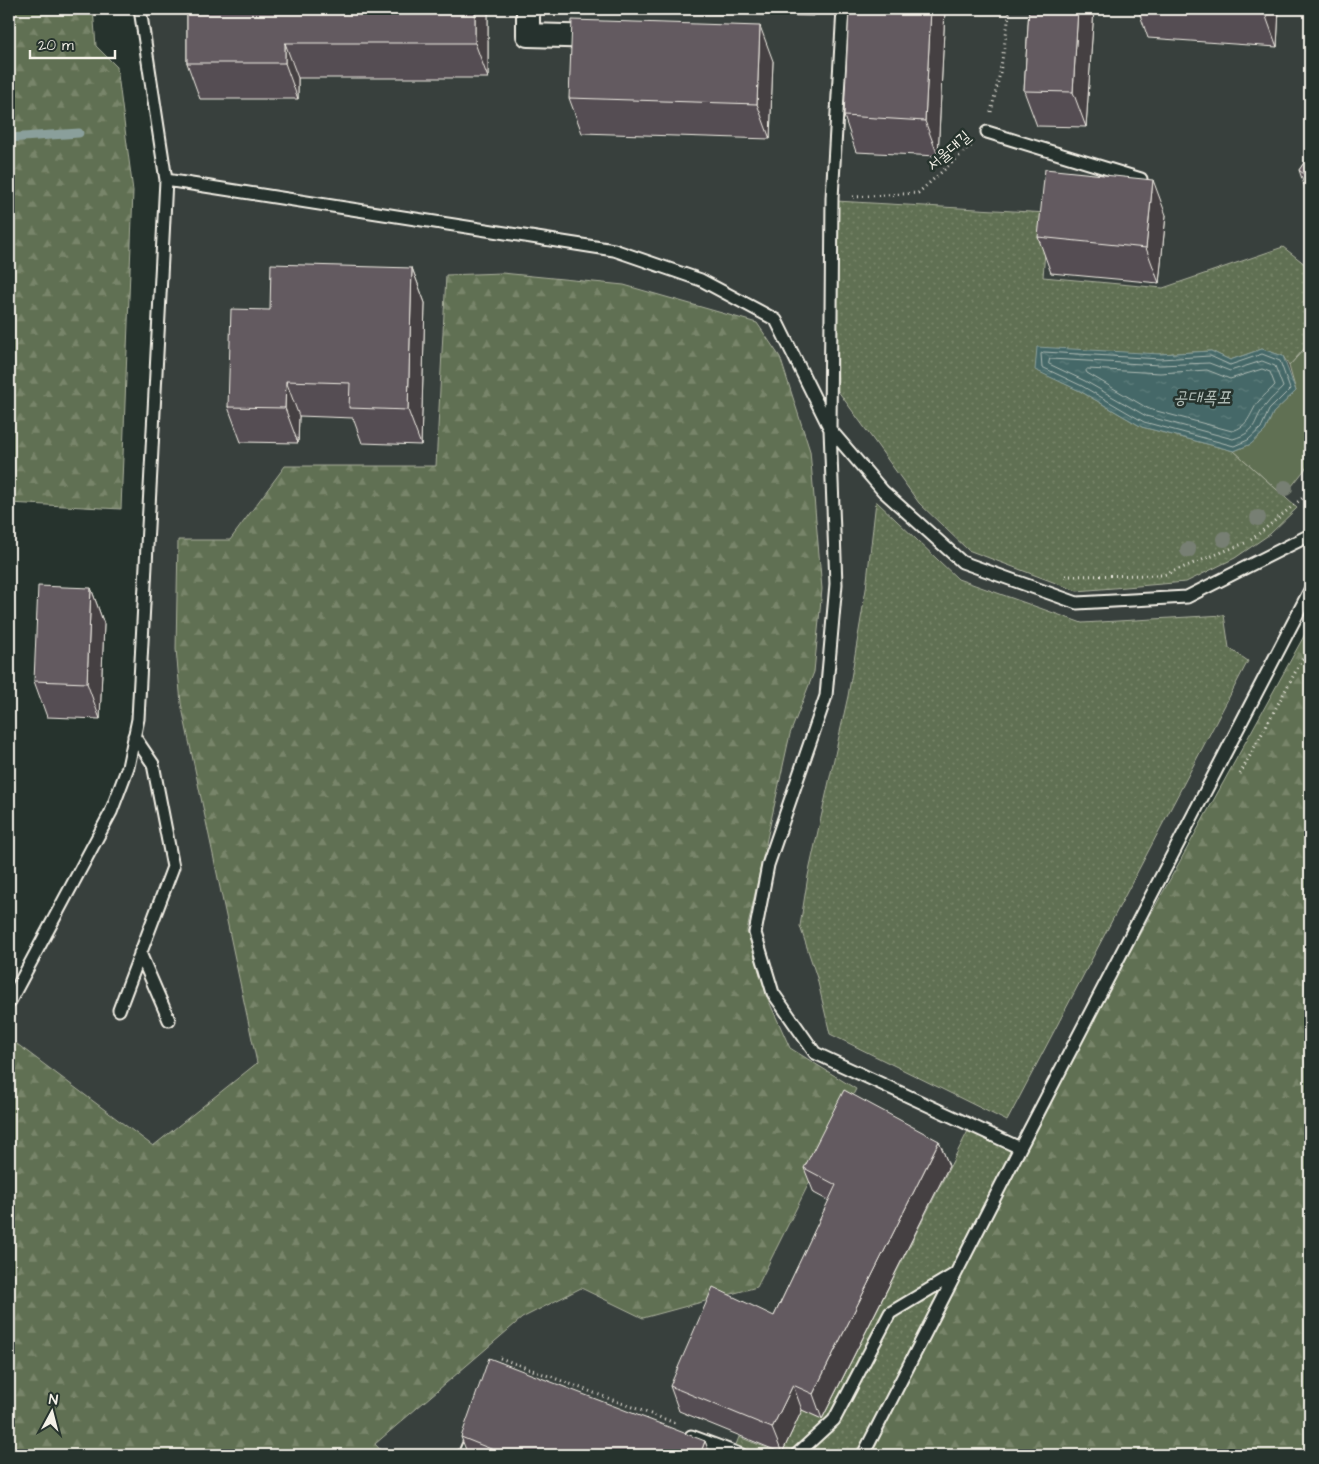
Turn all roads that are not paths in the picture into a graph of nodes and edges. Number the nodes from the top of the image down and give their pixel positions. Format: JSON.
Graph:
{"nodes":[{"id":1,"x":140,"y":9,"type":"edge"},
{"id":2,"x":528,"y":9,"type":"edge"},
{"id":3,"x":843,"y":9,"type":"edge"},
{"id":4,"x":618,"y":37,"type":"edge"},
{"id":5,"x":987,"y":132,"type":"road end"},
{"id":6,"x":1141,"y":179,"type":"edge"},
{"id":7,"x":166,"y":180,"type":"junction"},
{"id":8,"x":830,"y":429,"type":"junction"},
{"id":9,"x":1310,"y":535,"type":"edge"},
{"id":10,"x":1310,"y":590,"type":"edge"},
{"id":11,"x":134,"y":736,"type":"junction"},
{"id":12,"x":140,"y":953,"type":"junction"},
{"id":13,"x":9,"y":1003,"type":"edge"},
{"id":14,"x":119,"y":1010,"type":"dead end"},
{"id":15,"x":169,"y":1020,"type":"dead end"},
{"id":16,"x":1020,"y":1148,"type":"junction"},
{"id":17,"x":955,"y":1274,"type":"junction"},
{"id":18,"x":677,"y":1427,"type":"road end"},
{"id":19,"x":475,"y":1428,"type":"edge"},
{"id":20,"x":464,"y":1455,"type":"edge"},
{"id":21,"x":742,"y":1455,"type":"edge"},
{"id":22,"x":796,"y":1455,"type":"edge"},
{"id":23,"x":863,"y":1455,"type":"edge"}],
"edges":[{"from":1,"to":7,"type":"lane"},
{"from":2,"to":4,"type":"street"},
{"from":3,"to":8,"type":"lane"},
{"from":5,"to":6,"type":"lane"},
{"from":7,"to":8,"type":"lane"},
{"from":7,"to":11,"type":"lane"},
{"from":8,"to":9,"type":"lane"},
{"from":8,"to":16,"type":"lane"},
{"from":10,"to":16,"type":"lane"},
{"from":11,"to":12,"type":"lane"},
{"from":11,"to":13,"type":"lane"},
{"from":12,"to":14,"type":"lane"},
{"from":12,"to":15,"type":"lane"},
{"from":16,"to":17,"type":"lane"},
{"from":17,"to":22,"type":"lane"},
{"from":17,"to":23,"type":"lane"},
{"from":18,"to":21,"type":"lane"},
{"from":19,"to":20,"type":"lane"}]}
